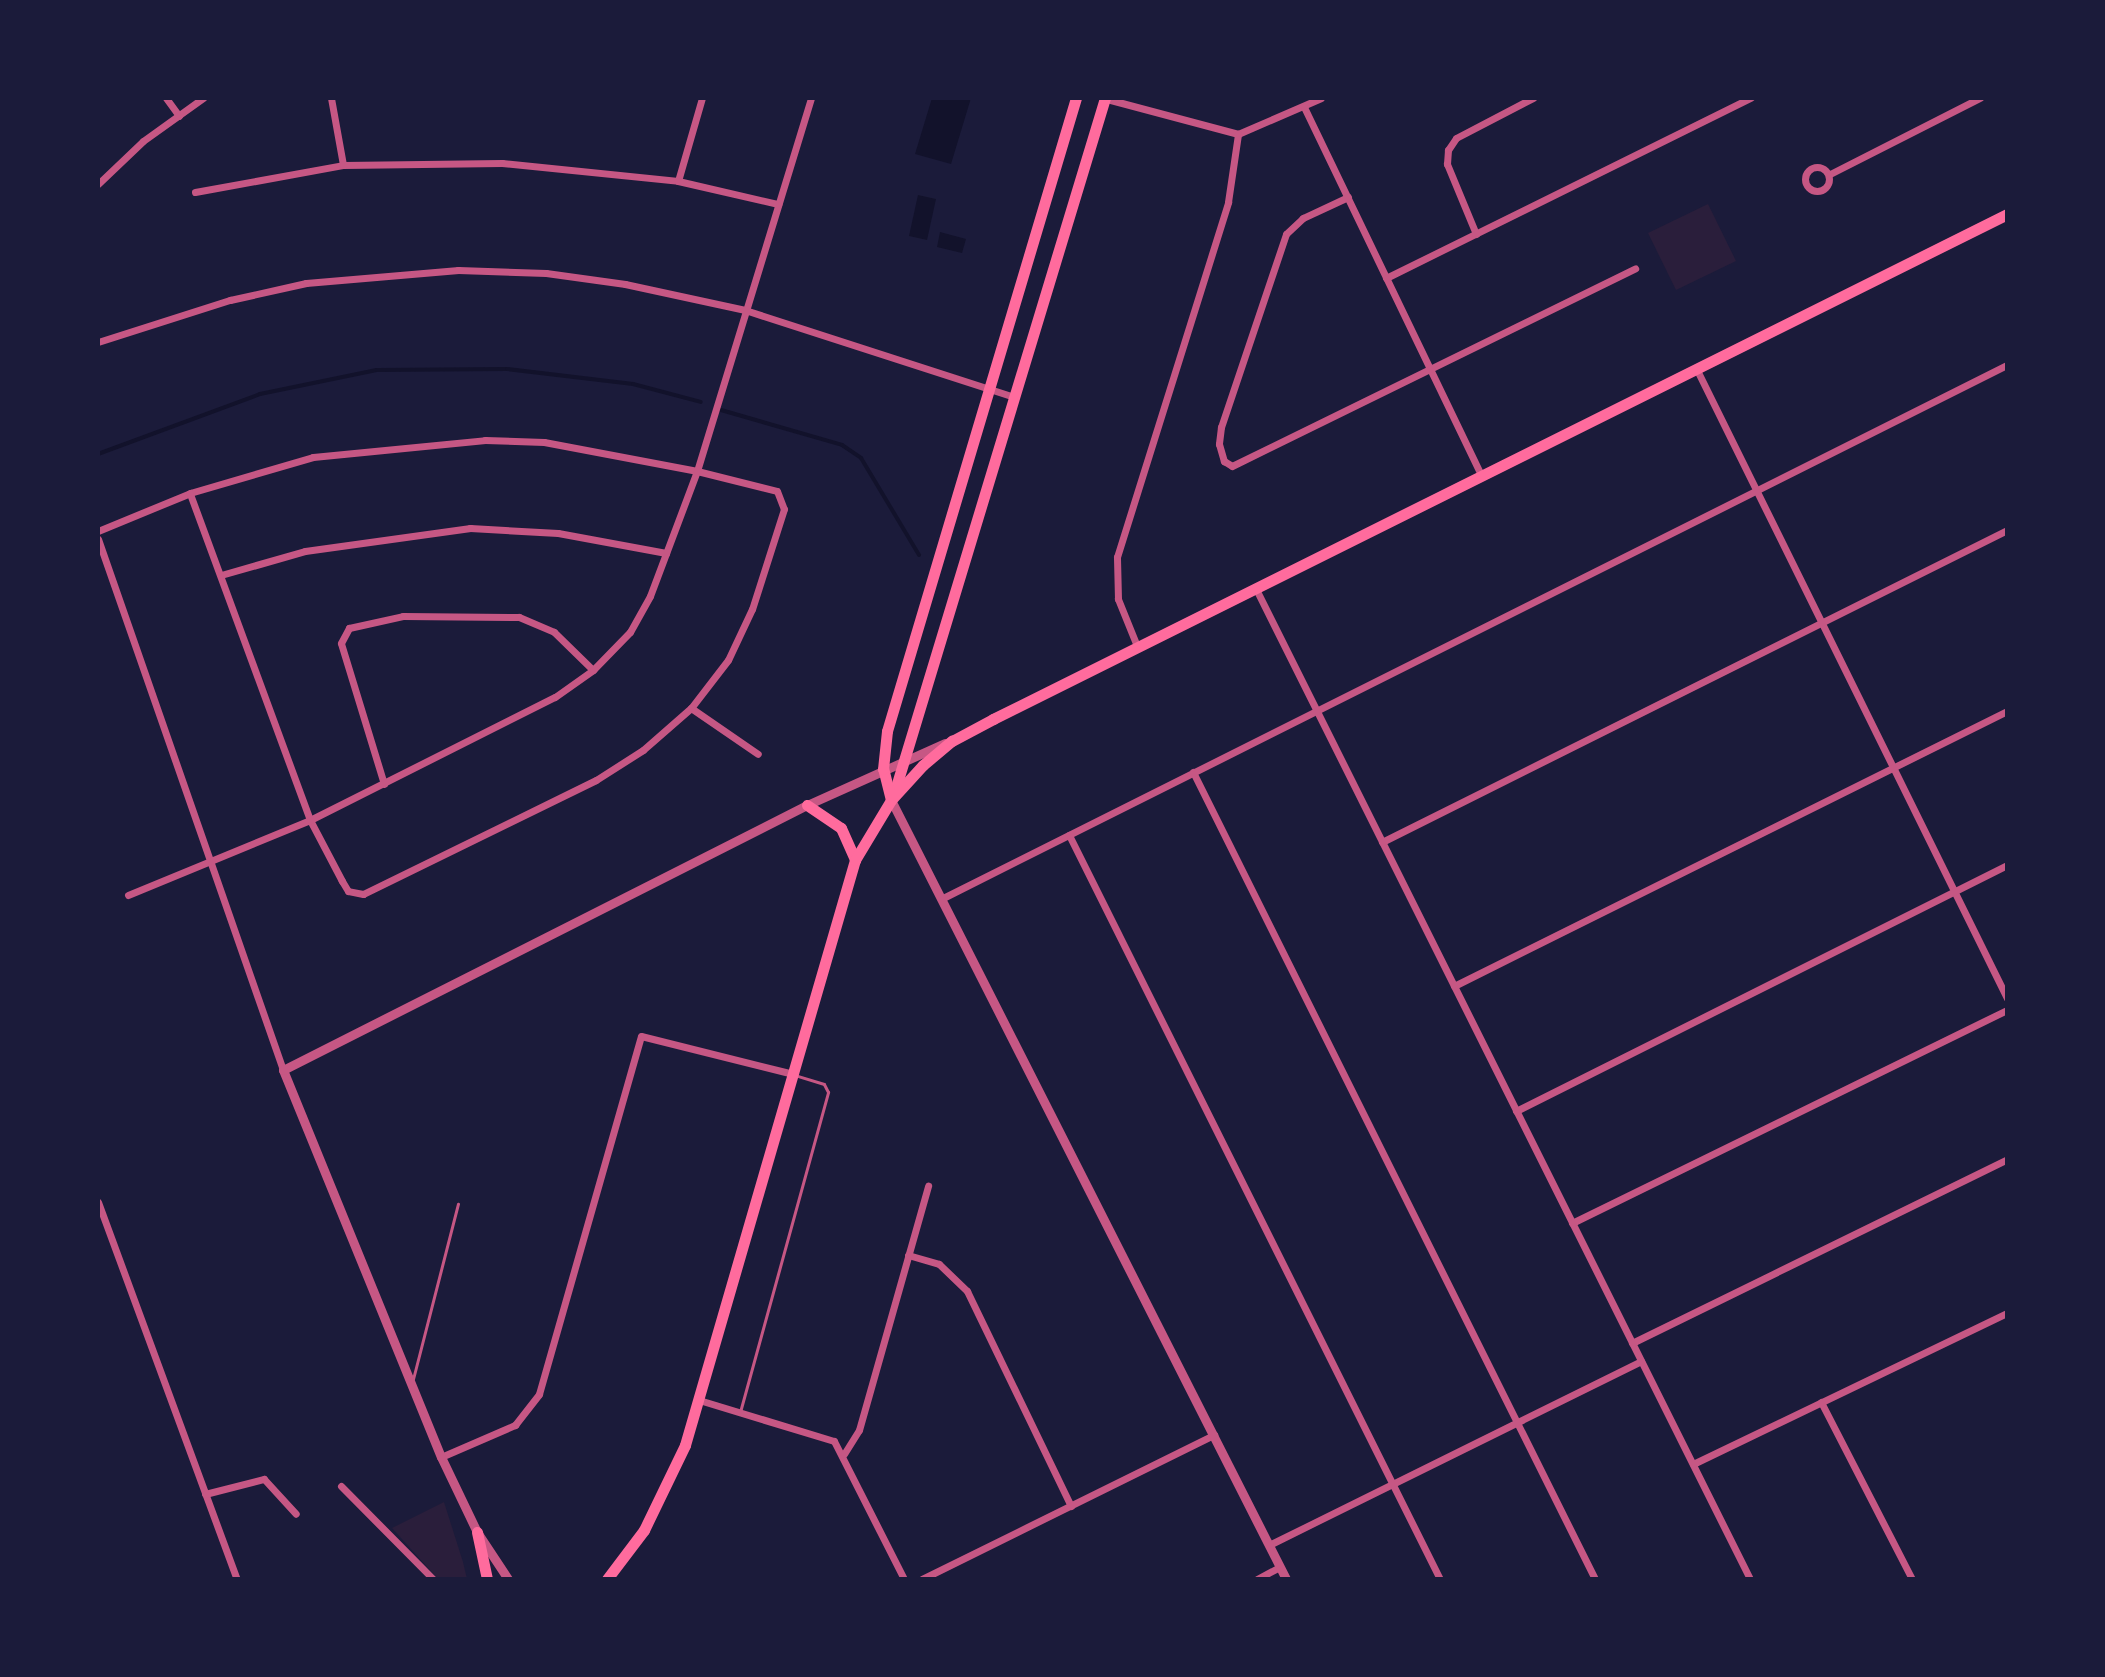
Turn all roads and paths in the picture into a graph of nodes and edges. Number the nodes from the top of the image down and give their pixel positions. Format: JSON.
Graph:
{"nodes":[{"id":1,"x":166,"y":98,"type":"edge"},
{"id":2,"x":203,"y":98,"type":"edge"},
{"id":3,"x":331,"y":98,"type":"edge"},
{"id":4,"x":702,"y":98,"type":"edge"},
{"id":5,"x":811,"y":98,"type":"edge"},
{"id":6,"x":1076,"y":98,"type":"edge"},
{"id":7,"x":1104,"y":98,"type":"edge"},
{"id":8,"x":1321,"y":98,"type":"edge"},
{"id":9,"x":1533,"y":98,"type":"edge"},
{"id":10,"x":1751,"y":98,"type":"edge"},
{"id":11,"x":1980,"y":98,"type":"edge"},
{"id":12,"x":1304,"y":107,"type":"junction"},
{"id":13,"x":179,"y":116,"type":"junction"},
{"id":14,"x":1238,"y":134,"type":"junction"},
{"id":15,"x":343,"y":165,"type":"junction"},
{"id":16,"x":1830,"y":174,"type":"dead end"},
{"id":17,"x":678,"y":181,"type":"junction"},
{"id":18,"x":98,"y":184,"type":"edge"},
{"id":19,"x":195,"y":192,"type":"dead end"},
{"id":20,"x":1348,"y":197,"type":"junction"},
{"id":21,"x":778,"y":204,"type":"junction"},
{"id":22,"x":2007,"y":214,"type":"edge"},
{"id":23,"x":1476,"y":234,"type":"junction"},
{"id":24,"x":1635,"y":269,"type":"dead end"},
{"id":25,"x":1386,"y":278,"type":"junction"},
{"id":26,"x":745,"y":310,"type":"junction"},
{"id":27,"x":98,"y":342,"type":"edge"},
{"id":28,"x":2007,"y":365,"type":"edge"},
{"id":29,"x":1696,"y":368,"type":"junction"},
{"id":30,"x":1431,"y":370,"type":"junction"},
{"id":31,"x":988,"y":388,"type":"junction"},
{"id":32,"x":1014,"y":397,"type":"junction"},
{"id":33,"x":697,"y":471,"type":"junction"},
{"id":34,"x":1481,"y":474,"type":"junction"},
{"id":35,"x":1756,"y":490,"type":"junction"},
{"id":36,"x":190,"y":493,"type":"junction"},
{"id":37,"x":2007,"y":530,"type":"edge"},
{"id":38,"x":98,"y":531,"type":"edge"},
{"id":39,"x":98,"y":539,"type":"edge"},
{"id":40,"x":666,"y":553,"type":"junction"},
{"id":41,"x":221,"y":575,"type":"junction"},
{"id":42,"x":1255,"y":587,"type":"junction"},
{"id":43,"x":1822,"y":624,"type":"junction"},
{"id":44,"x":1137,"y":646,"type":"junction"},
{"id":45,"x":593,"y":670,"type":"junction"},
{"id":46,"x":691,"y":708,"type":"junction"},
{"id":47,"x":1317,"y":710,"type":"junction"},
{"id":48,"x":2007,"y":711,"type":"edge"},
{"id":49,"x":952,"y":741,"type":"junction"},
{"id":50,"x":758,"y":754,"type":"dead end"},
{"id":51,"x":908,"y":758,"type":"junction"},
{"id":52,"x":1893,"y":768,"type":"junction"},
{"id":53,"x":883,"y":769,"type":"junction"},
{"id":54,"x":1193,"y":772,"type":"junction"},
{"id":55,"x":384,"y":784,"type":"junction"},
{"id":56,"x":891,"y":800,"type":"junction"},
{"id":57,"x":807,"y":805,"type":"junction"},
{"id":58,"x":310,"y":820,"type":"junction"},
{"id":59,"x":1069,"y":835,"type":"junction"},
{"id":60,"x":1382,"y":842,"type":"junction"},
{"id":61,"x":855,"y":860,"type":"junction"},
{"id":62,"x":209,"y":865,"type":"junction"},
{"id":63,"x":2007,"y":865,"type":"edge"},
{"id":64,"x":1954,"y":891,"type":"junction"},
{"id":65,"x":128,"y":895,"type":"dead end"},
{"id":66,"x":943,"y":898,"type":"junction"},
{"id":67,"x":1454,"y":986,"type":"junction"},
{"id":68,"x":2007,"y":998,"type":"edge"},
{"id":69,"x":2007,"y":1010,"type":"edge"},
{"id":70,"x":283,"y":1070,"type":"junction"},
{"id":71,"x":793,"y":1074,"type":"junction"},
{"id":72,"x":1516,"y":1111,"type":"junction"},
{"id":73,"x":2007,"y":1159,"type":"edge"},
{"id":74,"x":928,"y":1186,"type":"dead end"},
{"id":75,"x":98,"y":1202,"type":"edge"},
{"id":76,"x":458,"y":1204,"type":"dead end"},
{"id":77,"x":1572,"y":1223,"type":"junction"},
{"id":78,"x":908,"y":1255,"type":"junction"},
{"id":79,"x":2007,"y":1313,"type":"edge"},
{"id":80,"x":1632,"y":1343,"type":"junction"},
{"id":81,"x":1641,"y":1361,"type":"junction"},
{"id":82,"x":411,"y":1384,"type":"junction"},
{"id":83,"x":699,"y":1400,"type":"junction"},
{"id":84,"x":1821,"y":1402,"type":"junction"},
{"id":85,"x":740,"y":1412,"type":"junction"},
{"id":86,"x":1517,"y":1422,"type":"junction"},
{"id":87,"x":1214,"y":1435,"type":"junction"},
{"id":88,"x":844,"y":1454,"type":"junction"},
{"id":89,"x":441,"y":1457,"type":"junction"},
{"id":90,"x":1693,"y":1464,"type":"junction"},
{"id":91,"x":1393,"y":1484,"type":"junction"},
{"id":92,"x":341,"y":1486,"type":"dead end"},
{"id":93,"x":205,"y":1494,"type":"junction"},
{"id":94,"x":1071,"y":1506,"type":"junction"},
{"id":95,"x":296,"y":1514,"type":"dead end"},
{"id":96,"x":477,"y":1532,"type":"junction"},
{"id":97,"x":1269,"y":1545,"type":"junction"},
{"id":98,"x":1280,"y":1567,"type":"junction"},
{"id":99,"x":237,"y":1579,"type":"edge"},
{"id":100,"x":433,"y":1579,"type":"edge"},
{"id":101,"x":487,"y":1579,"type":"edge"},
{"id":102,"x":508,"y":1579,"type":"edge"},
{"id":103,"x":607,"y":1579,"type":"edge"},
{"id":104,"x":904,"y":1579,"type":"edge"},
{"id":105,"x":922,"y":1579,"type":"edge"},
{"id":106,"x":1257,"y":1579,"type":"edge"},
{"id":107,"x":1286,"y":1579,"type":"edge"},
{"id":108,"x":1440,"y":1579,"type":"edge"},
{"id":109,"x":1595,"y":1579,"type":"edge"},
{"id":110,"x":1750,"y":1579,"type":"edge"},
{"id":111,"x":1912,"y":1579,"type":"edge"}],
"edges":[{"from":1,"to":13,"type":"street"},
{"from":2,"to":13,"type":"street"},
{"from":3,"to":15,"type":"street"},
{"from":4,"to":17,"type":"street"},
{"from":5,"to":21,"type":"street"},
{"from":6,"to":31,"type":"main road"},
{"from":7,"to":14,"type":"street"},
{"from":7,"to":32,"type":"main road"},
{"from":8,"to":12,"type":"street"},
{"from":9,"to":23,"type":"street"},
{"from":10,"to":23,"type":"street"},
{"from":11,"to":16,"type":"street"},
{"from":12,"to":14,"type":"street"},
{"from":12,"to":20,"type":"street"},
{"from":13,"to":18,"type":"street"},
{"from":14,"to":44,"type":"street"},
{"from":15,"to":17,"type":"street"},
{"from":15,"to":19,"type":"street"},
{"from":17,"to":21,"type":"street"},
{"from":20,"to":25,"type":"street"},
{"from":20,"to":30,"type":"street"},
{"from":21,"to":26,"type":"street"},
{"from":22,"to":29,"type":"main road"},
{"from":23,"to":25,"type":"street"},
{"from":24,"to":30,"type":"street"},
{"from":25,"to":30,"type":"street"},
{"from":26,"to":27,"type":"street"},
{"from":26,"to":31,"type":"street"},
{"from":26,"to":33,"type":"street"},
{"from":28,"to":35,"type":"street"},
{"from":29,"to":34,"type":"main road"},
{"from":29,"to":35,"type":"street"},
{"from":30,"to":34,"type":"street"},
{"from":31,"to":32,"type":"street"},
{"from":31,"to":53,"type":"main road"},
{"from":32,"to":51,"type":"main road"},
{"from":33,"to":36,"type":"street"},
{"from":33,"to":40,"type":"street"},
{"from":33,"to":46,"type":"street"},
{"from":34,"to":42,"type":"main road"},
{"from":35,"to":43,"type":"street"},
{"from":35,"to":47,"type":"street"},
{"from":36,"to":38,"type":"street"},
{"from":36,"to":41,"type":"street"},
{"from":37,"to":43,"type":"street"},
{"from":39,"to":62,"type":"street"},
{"from":40,"to":41,"type":"street"},
{"from":40,"to":45,"type":"street"},
{"from":41,"to":58,"type":"street"},
{"from":42,"to":44,"type":"main road"},
{"from":42,"to":47,"type":"street"},
{"from":43,"to":52,"type":"street"},
{"from":43,"to":60,"type":"street"},
{"from":44,"to":49,"type":"main road"},
{"from":45,"to":55,"type":"street"},
{"from":45,"to":55,"type":"street"},
{"from":46,"to":50,"type":"street"},
{"from":46,"to":58,"type":"street"},
{"from":47,"to":54,"type":"street"},
{"from":47,"to":60,"type":"street"},
{"from":48,"to":52,"type":"street"},
{"from":49,"to":51,"type":"street"},
{"from":49,"to":56,"type":"main road"},
{"from":51,"to":53,"type":"street"},
{"from":51,"to":56,"type":"main road"},
{"from":52,"to":64,"type":"street"},
{"from":52,"to":67,"type":"street"},
{"from":53,"to":56,"type":"main road"},
{"from":53,"to":57,"type":"street"},
{"from":54,"to":59,"type":"street"},
{"from":54,"to":86,"type":"street"},
{"from":55,"to":58,"type":"street"},
{"from":56,"to":61,"type":"main road"},
{"from":56,"to":66,"type":"street"},
{"from":57,"to":61,"type":"main road"},
{"from":57,"to":70,"type":"street"},
{"from":58,"to":62,"type":"street"},
{"from":59,"to":66,"type":"street"},
{"from":59,"to":91,"type":"street"},
{"from":60,"to":67,"type":"street"},
{"from":61,"to":71,"type":"main road"},
{"from":62,"to":65,"type":"street"},
{"from":62,"to":70,"type":"street"},
{"from":63,"to":64,"type":"street"},
{"from":64,"to":68,"type":"street"},
{"from":64,"to":72,"type":"street"},
{"from":66,"to":87,"type":"street"},
{"from":67,"to":72,"type":"street"},
{"from":69,"to":77,"type":"street"},
{"from":70,"to":82,"type":"street"},
{"from":71,"to":83,"type":"main road"},
{"from":71,"to":85,"type":"lane"},
{"from":71,"to":89,"type":"street"},
{"from":72,"to":77,"type":"street"},
{"from":73,"to":80,"type":"street"},
{"from":74,"to":78,"type":"street"},
{"from":75,"to":93,"type":"street"},
{"from":76,"to":82,"type":"lane"},
{"from":77,"to":80,"type":"street"},
{"from":78,"to":88,"type":"street"},
{"from":78,"to":94,"type":"street"},
{"from":79,"to":84,"type":"street"},
{"from":80,"to":81,"type":"street"},
{"from":81,"to":86,"type":"street"},
{"from":81,"to":90,"type":"street"},
{"from":82,"to":89,"type":"street"},
{"from":83,"to":85,"type":"street"},
{"from":83,"to":103,"type":"main road"},
{"from":84,"to":90,"type":"street"},
{"from":84,"to":111,"type":"street"},
{"from":85,"to":88,"type":"street"},
{"from":86,"to":91,"type":"street"},
{"from":86,"to":109,"type":"street"},
{"from":87,"to":94,"type":"street"},
{"from":87,"to":97,"type":"street"},
{"from":88,"to":104,"type":"street"},
{"from":89,"to":96,"type":"street"},
{"from":90,"to":110,"type":"street"},
{"from":91,"to":97,"type":"street"},
{"from":91,"to":108,"type":"street"},
{"from":92,"to":100,"type":"street"},
{"from":93,"to":95,"type":"street"},
{"from":93,"to":99,"type":"street"},
{"from":94,"to":105,"type":"street"},
{"from":96,"to":101,"type":"main road"},
{"from":96,"to":102,"type":"street"},
{"from":97,"to":98,"type":"street"},
{"from":98,"to":106,"type":"street"},
{"from":98,"to":107,"type":"street"}]}
